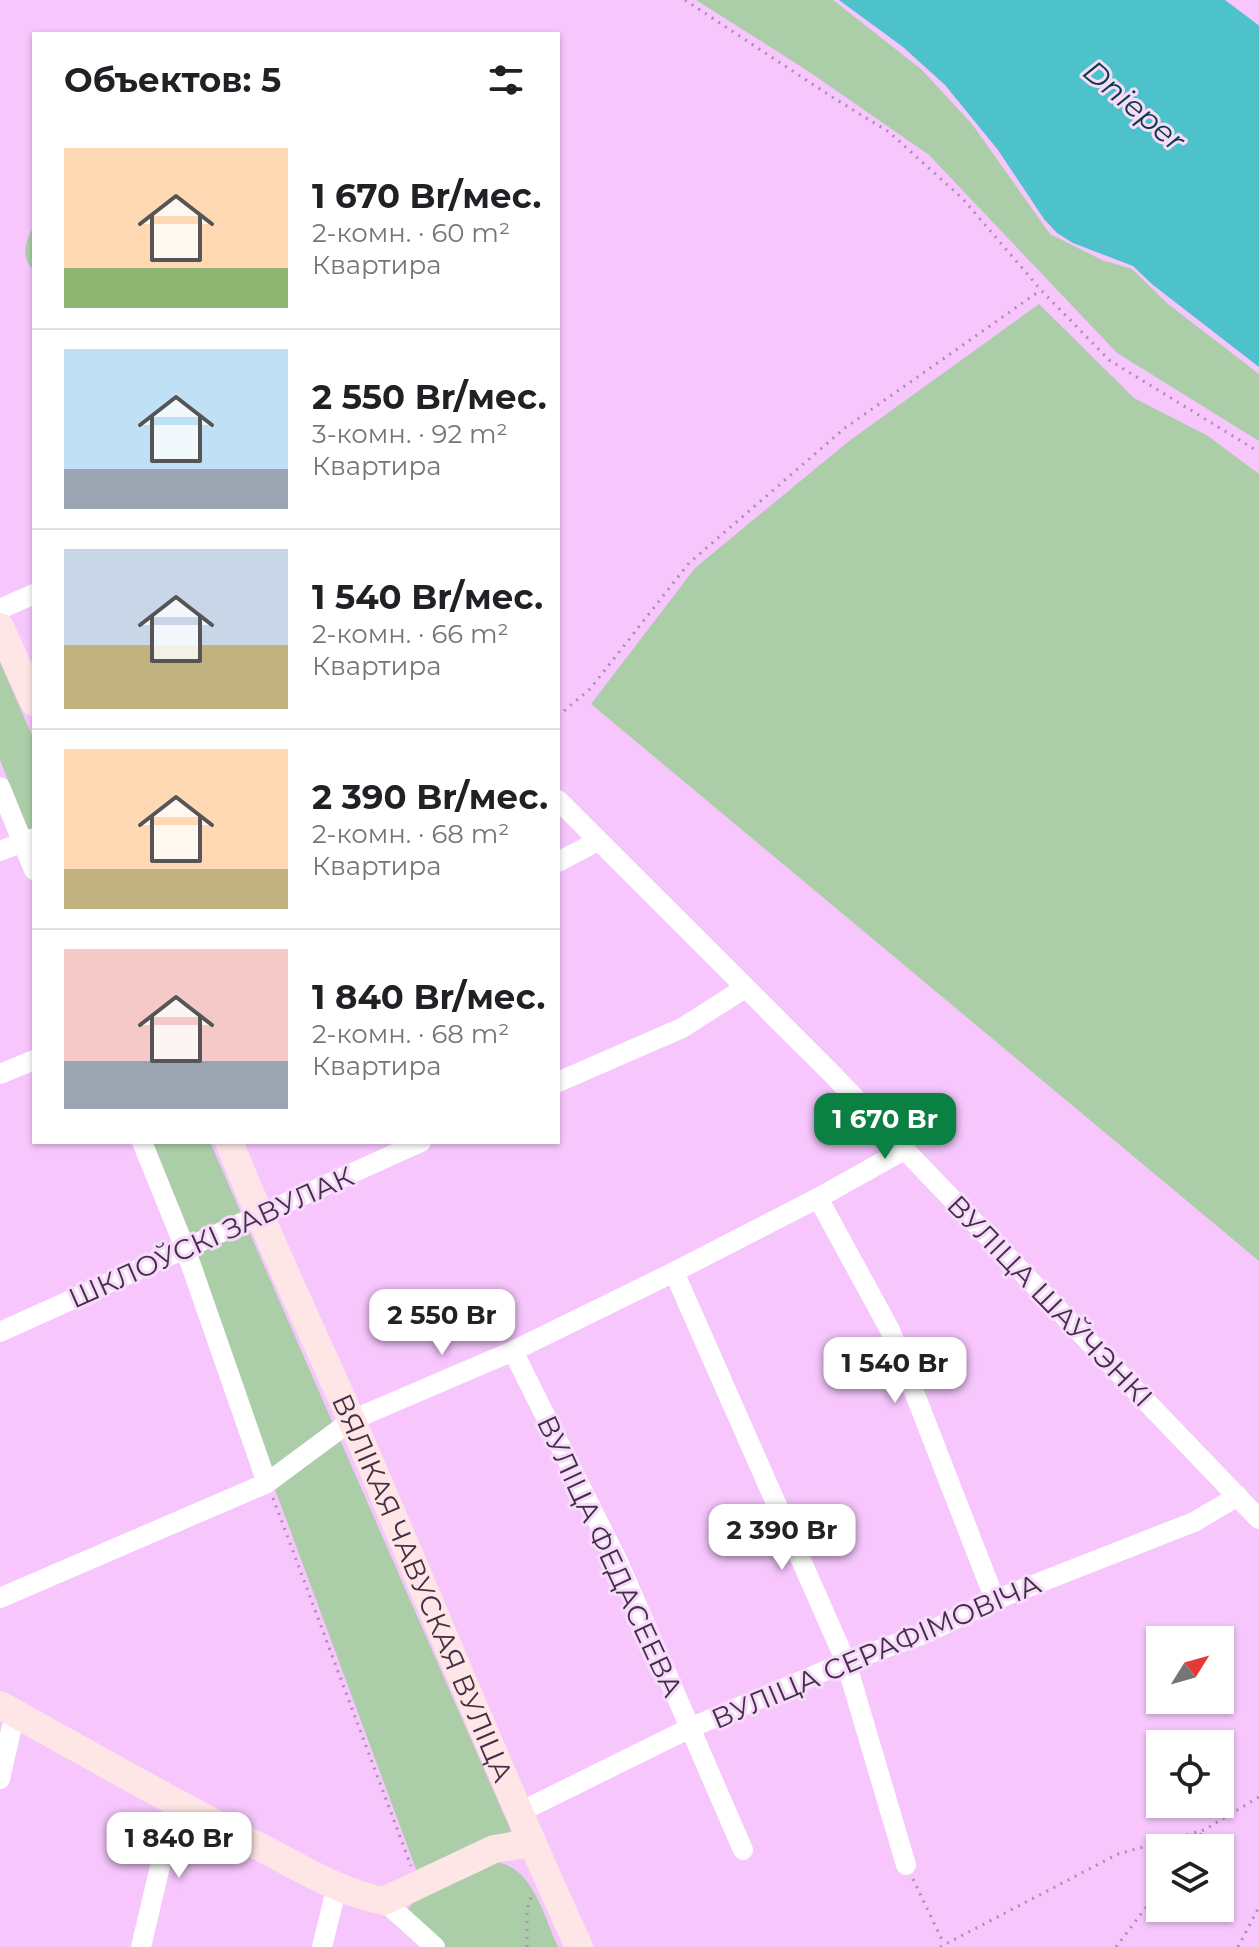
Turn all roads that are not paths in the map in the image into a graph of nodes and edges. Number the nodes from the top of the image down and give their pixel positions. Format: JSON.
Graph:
{"nodes":[{"id":1,"x":32,"y":595,"type":"edge"},
{"id":2,"x":0,"y":609,"type":"edge"},
{"id":3,"x":0,"y":627,"type":"edge"},
{"id":4,"x":32,"y":698,"type":"edge"},
{"id":5,"x":0,"y":787,"type":"edge"},
{"id":6,"x":560,"y":802,"type":"edge"},
{"id":7,"x":28,"y":840,"type":"edge"},
{"id":8,"x":598,"y":841,"type":"junction"},
{"id":9,"x":0,"y":851,"type":"edge"},
{"id":10,"x":32,"y":860,"type":"edge"},
{"id":11,"x":560,"y":861,"type":"edge"},
{"id":12,"x":745,"y":988,"type":"junction"},
{"id":13,"x":32,"y":1061,"type":"edge"},
{"id":14,"x":0,"y":1074,"type":"edge"},
{"id":15,"x":560,"y":1081,"type":"edge"},
{"id":16,"x":143,"y":1144,"type":"edge"},
{"id":17,"x":230,"y":1144,"type":"edge"},
{"id":18,"x":417,"y":1144,"type":"edge"},
{"id":19,"x":904,"y":1150,"type":"junction"},
{"id":20,"x":818,"y":1198,"type":"junction"},
{"id":21,"x":259,"y":1216,"type":"junction"},
{"id":22,"x":185,"y":1248,"type":"junction"},
{"id":23,"x":674,"y":1272,"type":"junction"},
{"id":24,"x":0,"y":1332,"type":"edge"},
{"id":25,"x":513,"y":1351,"type":"junction"},
{"id":26,"x":352,"y":1420,"type":"junction"},
{"id":27,"x":267,"y":1483,"type":"junction"},
{"id":28,"x":1238,"y":1496,"type":"junction"},
{"id":29,"x":1259,"y":1519,"type":"edge"},
{"id":30,"x":0,"y":1598,"type":"edge"},
{"id":31,"x":995,"y":1600,"type":"junction"},
{"id":32,"x":846,"y":1662,"type":"junction"},
{"id":33,"x":7,"y":1709,"type":"edge"},
{"id":34,"x":690,"y":1728,"type":"junction"},
{"id":35,"x":0,"y":1779,"type":"edge"},
{"id":36,"x":175,"y":1803,"type":"junction"},
{"id":37,"x":518,"y":1813,"type":"junction"},
{"id":38,"x":743,"y":1850,"type":"dead end"},
{"id":39,"x":536,"y":1853,"type":"junction"},
{"id":40,"x":906,"y":1865,"type":"road end"},
{"id":41,"x":337,"y":1886,"type":"junction"},
{"id":42,"x":384,"y":1901,"type":"junction"},
{"id":43,"x":141,"y":1947,"type":"edge"},
{"id":44,"x":322,"y":1947,"type":"edge"},
{"id":45,"x":435,"y":1947,"type":"edge"},
{"id":46,"x":579,"y":1947,"type":"edge"}],
"edges":[{"from":1,"to":2,"type":"street"},
{"from":3,"to":4,"type":"main road"},
{"from":5,"to":7,"type":"street"},
{"from":6,"to":8,"type":"street","name":"ВУЛІЦА ШАЎЧЭНКІ"},
{"from":7,"to":9,"type":"street"},
{"from":7,"to":10,"type":"street"},
{"from":8,"to":11,"type":"street"},
{"from":8,"to":12,"type":"street","name":"ВУЛІЦА ШАЎЧЭНКІ"},
{"from":12,"to":15,"type":"street"},
{"from":12,"to":19,"type":"street","name":"ВУЛІЦА ШАЎЧЭНКІ"},
{"from":13,"to":14,"type":"street"},
{"from":16,"to":22,"type":"street"},
{"from":17,"to":21,"type":"main road","name":"ВЯЛІКАЯ ЧАВУСКАЯ ВУЛІЦА"},
{"from":18,"to":21,"type":"street","name":"ШКЛОЎСКІ ЗАВУЛАК"},
{"from":19,"to":20,"type":"street"},
{"from":19,"to":28,"type":"street","name":"ВУЛІЦА ШАЎЧЭНКІ"},
{"from":20,"to":23,"type":"street"},
{"from":20,"to":31,"type":"street"},
{"from":21,"to":22,"type":"street","name":"ШКЛОЎСКІ ЗАВУЛАК"},
{"from":21,"to":26,"type":"main road","name":"ВЯЛІКАЯ ЧАВУСКАЯ ВУЛІЦА"},
{"from":22,"to":24,"type":"street","name":"ШКЛОЎСКІ ЗАВУЛАК"},
{"from":22,"to":27,"type":"street"},
{"from":23,"to":25,"type":"street"},
{"from":23,"to":32,"type":"street"},
{"from":25,"to":26,"type":"street"},
{"from":25,"to":34,"type":"street","name":"ВУЛІЦА ФЕДАСЕЕВА"},
{"from":26,"to":27,"type":"street"},
{"from":26,"to":37,"type":"main road","name":"ВЯЛІКАЯ ЧАВУСКАЯ ВУЛІЦА"},
{"from":27,"to":30,"type":"street"},
{"from":28,"to":29,"type":"street","name":"ВУЛІЦА ШАЎЧЭНКІ"},
{"from":28,"to":31,"type":"street","name":"ВУЛІЦА СЕРАФІМОВІЧА"},
{"from":31,"to":32,"type":"street","name":"ВУЛІЦА СЕРАФІМОВІЧА"},
{"from":32,"to":34,"type":"street","name":"ВУЛІЦА СЕРАФІМОВІЧА"},
{"from":32,"to":40,"type":"street"},
{"from":33,"to":35,"type":"street"},
{"from":33,"to":36,"type":"main road"},
{"from":34,"to":37,"type":"street","name":"ВУЛІЦА СЕРАФІМОВІЧА"},
{"from":34,"to":38,"type":"street","name":"ВУЛІЦА ФЕДАСЕЕВА"},
{"from":36,"to":41,"type":"main road"},
{"from":36,"to":43,"type":"street"},
{"from":37,"to":39,"type":"main road","name":"ВЯЛІКАЯ ЧАВУСКАЯ ВУЛІЦА"},
{"from":39,"to":42,"type":"main road"},
{"from":39,"to":46,"type":"main road","name":"ВЯЛІКАЯ ЧАВУСКАЯ ВУЛІЦА"},
{"from":41,"to":42,"type":"main road"},
{"from":41,"to":44,"type":"street"},
{"from":42,"to":45,"type":"street"}]}
